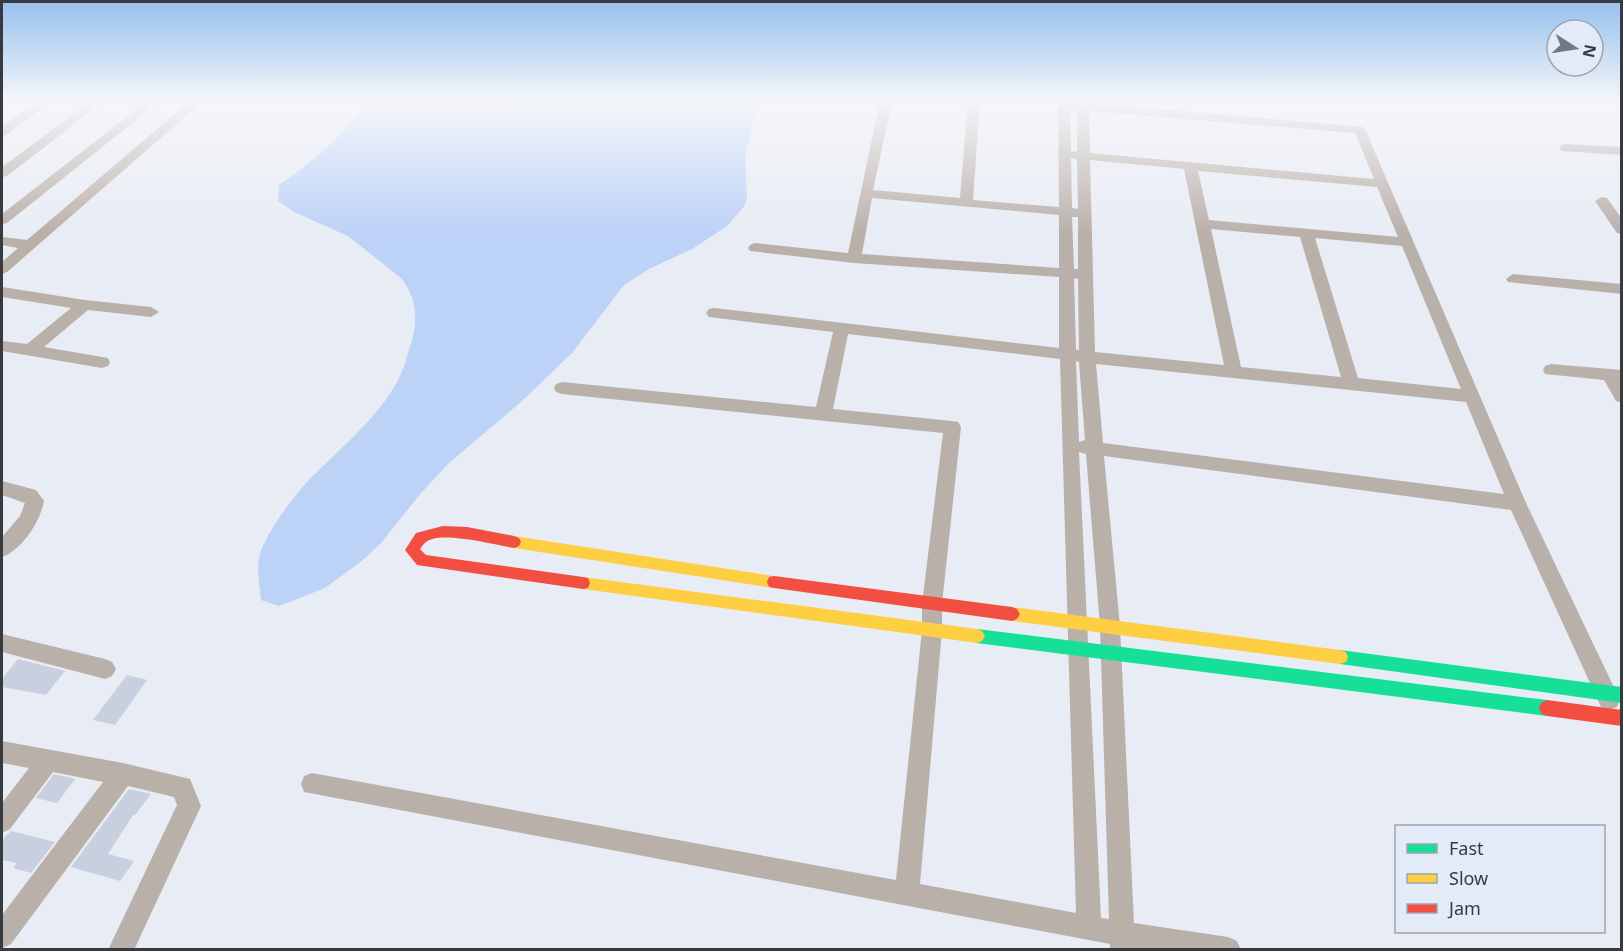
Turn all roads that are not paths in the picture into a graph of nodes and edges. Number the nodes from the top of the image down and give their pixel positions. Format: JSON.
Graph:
{"nodes":[{"id":1,"x":39,"y":145,"type":"edge"},
{"id":2,"x":97,"y":145,"type":"edge"},
{"id":3,"x":145,"y":145,"type":"edge"},
{"id":4,"x":876,"y":145,"type":"edge"},
{"id":5,"x":971,"y":145,"type":"edge"},
{"id":6,"x":1073,"y":145,"type":"edge"},
{"id":7,"x":1076,"y":145,"type":"edge"},
{"id":8,"x":1367,"y":145,"type":"edge"},
{"id":9,"x":1566,"y":148,"type":"dead end"},
{"id":10,"x":1622,"y":151,"type":"edge"},
{"id":11,"x":1075,"y":155,"type":"junction"},
{"id":12,"x":1190,"y":165,"type":"junction"},
{"id":13,"x":2,"y":173,"type":"edge"},
{"id":14,"x":1383,"y":184,"type":"junction"},
{"id":15,"x":866,"y":193,"type":"junction"},
{"id":16,"x":1602,"y":201,"type":"dead end"},
{"id":17,"x":966,"y":203,"type":"junction"},
{"id":18,"x":1075,"y":212,"type":"junction"},
{"id":19,"x":2,"y":220,"type":"edge"},
{"id":20,"x":1202,"y":224,"type":"junction"},
{"id":21,"x":1622,"y":230,"type":"edge"},
{"id":22,"x":1306,"y":233,"type":"junction"},
{"id":23,"x":2,"y":241,"type":"edge"},
{"id":24,"x":1407,"y":242,"type":"junction"},
{"id":25,"x":29,"y":245,"type":"junction"},
{"id":26,"x":755,"y":248,"type":"dead end"},
{"id":27,"x":854,"y":258,"type":"junction"},
{"id":28,"x":2,"y":269,"type":"edge"},
{"id":29,"x":1067,"y":274,"type":"junction"},
{"id":30,"x":1086,"y":275,"type":"junction"},
{"id":31,"x":1513,"y":279,"type":"dead end"},
{"id":32,"x":1622,"y":289,"type":"edge"},
{"id":33,"x":2,"y":292,"type":"edge"},
{"id":34,"x":85,"y":305,"type":"junction"},
{"id":35,"x":151,"y":312,"type":"dead end"},
{"id":36,"x":714,"y":313,"type":"dead end"},
{"id":37,"x":842,"y":328,"type":"junction"},
{"id":38,"x":3,"y":349,"type":"edge"},
{"id":39,"x":30,"y":351,"type":"junction"},
{"id":40,"x":1068,"y":354,"type":"junction"},
{"id":41,"x":1087,"y":357,"type":"junction"},
{"id":42,"x":102,"y":362,"type":"dead end"},
{"id":43,"x":1551,"y":370,"type":"dead end"},
{"id":44,"x":1234,"y":373,"type":"junction"},
{"id":45,"x":1615,"y":375,"type":"edge"},
{"id":46,"x":1351,"y":382,"type":"junction"},
{"id":47,"x":562,"y":388,"type":"dead end"},
{"id":48,"x":1472,"y":396,"type":"junction"},
{"id":49,"x":1622,"y":397,"type":"edge"},
{"id":50,"x":823,"y":414,"type":"junction"},
{"id":51,"x":1070,"y":446,"type":"junction"},
{"id":52,"x":1094,"y":448,"type":"junction"},
{"id":53,"x":2,"y":489,"type":"edge"},
{"id":54,"x":1517,"y":503,"type":"junction"},
{"id":55,"x":2,"y":549,"type":"edge"},
{"id":56,"x":932,"y":604,"type":"junction"},
{"id":57,"x":1076,"y":622,"type":"junction"},
{"id":58,"x":1110,"y":626,"type":"junction"},
{"id":59,"x":932,"y":630,"type":"junction"},
{"id":60,"x":2,"y":643,"type":"edge"},
{"id":61,"x":1077,"y":648,"type":"junction"},
{"id":62,"x":1110,"y":652,"type":"junction"},
{"id":63,"x":105,"y":669,"type":"dead end"},
{"id":64,"x":1614,"y":694,"type":"edge"},
{"id":65,"x":1620,"y":718,"type":"edge"},
{"id":66,"x":2,"y":752,"type":"edge"},
{"id":67,"x":49,"y":760,"type":"junction"},
{"id":68,"x":123,"y":774,"type":"junction"},
{"id":69,"x":312,"y":784,"type":"dead end"},
{"id":70,"x":2,"y":821,"type":"edge"},
{"id":71,"x":907,"y":894,"type":"junction"},
{"id":72,"x":1089,"y":928,"type":"junction"},
{"id":73,"x":2,"y":935,"type":"edge"},
{"id":74,"x":1122,"y":942,"type":"edge"},
{"id":75,"x":121,"y":950,"type":"edge"},
{"id":76,"x":1228,"y":950,"type":"edge"}],
"edges":[{"from":1,"to":13,"type":"street"},
{"from":2,"to":19,"type":"street"},
{"from":3,"to":25,"type":"street"},
{"from":4,"to":15,"type":"street"},
{"from":5,"to":17,"type":"street"},
{"from":6,"to":11,"type":"street"},
{"from":7,"to":11,"type":"street"},
{"from":8,"to":14,"type":"street"},
{"from":9,"to":10,"type":"street"},
{"from":11,"to":12,"type":"street"},
{"from":11,"to":18,"type":"street"},
{"from":12,"to":14,"type":"street"},
{"from":12,"to":20,"type":"street"},
{"from":14,"to":24,"type":"street"},
{"from":15,"to":17,"type":"street"},
{"from":15,"to":27,"type":"street"},
{"from":16,"to":21,"type":"street"},
{"from":17,"to":18,"type":"street"},
{"from":18,"to":29,"type":"street"},
{"from":18,"to":30,"type":"street"},
{"from":20,"to":22,"type":"street"},
{"from":20,"to":44,"type":"street"},
{"from":22,"to":24,"type":"street"},
{"from":22,"to":46,"type":"street"},
{"from":23,"to":25,"type":"street"},
{"from":24,"to":48,"type":"street"},
{"from":25,"to":28,"type":"street"},
{"from":26,"to":27,"type":"street"},
{"from":27,"to":29,"type":"street"},
{"from":29,"to":30,"type":"street"},
{"from":29,"to":40,"type":"street"},
{"from":30,"to":41,"type":"street"},
{"from":31,"to":32,"type":"street"},
{"from":33,"to":34,"type":"street"},
{"from":34,"to":35,"type":"street"},
{"from":34,"to":39,"type":"street"},
{"from":36,"to":37,"type":"street"},
{"from":37,"to":40,"type":"street"},
{"from":37,"to":50,"type":"street"},
{"from":38,"to":39,"type":"street"},
{"from":39,"to":42,"type":"street"},
{"from":40,"to":41,"type":"street"},
{"from":40,"to":51,"type":"street"},
{"from":41,"to":44,"type":"street"},
{"from":41,"to":52,"type":"street"},
{"from":43,"to":45,"type":"street"},
{"from":44,"to":46,"type":"street"},
{"from":45,"to":49,"type":"street"},
{"from":46,"to":48,"type":"street"},
{"from":47,"to":50,"type":"street"},
{"from":48,"to":54,"type":"street"},
{"from":50,"to":56,"type":"street"},
{"from":51,"to":52,"type":"street"},
{"from":51,"to":57,"type":"street"},
{"from":52,"to":54,"type":"street"},
{"from":52,"to":58,"type":"street"},
{"from":53,"to":55,"type":"street"},
{"from":54,"to":64,"type":"street"},
{"from":56,"to":57,"type":"street"},
{"from":56,"to":59,"type":"street"},
{"from":56,"to":59,"type":"street"},
{"from":57,"to":58,"type":"street"},
{"from":57,"to":61,"type":"street"},
{"from":58,"to":62,"type":"street"},
{"from":58,"to":64,"type":"street"},
{"from":59,"to":61,"type":"street"},
{"from":59,"to":71,"type":"street"},
{"from":60,"to":63,"type":"street"},
{"from":61,"to":62,"type":"street"},
{"from":61,"to":72,"type":"street"},
{"from":62,"to":65,"type":"street"},
{"from":62,"to":74,"type":"street"},
{"from":64,"to":65,"type":"street"},
{"from":66,"to":67,"type":"street"},
{"from":67,"to":68,"type":"street"},
{"from":67,"to":70,"type":"street"},
{"from":68,"to":73,"type":"street"},
{"from":68,"to":75,"type":"street"},
{"from":69,"to":71,"type":"street"},
{"from":71,"to":72,"type":"street"},
{"from":72,"to":74,"type":"street"},
{"from":74,"to":76,"type":"street"}]}
